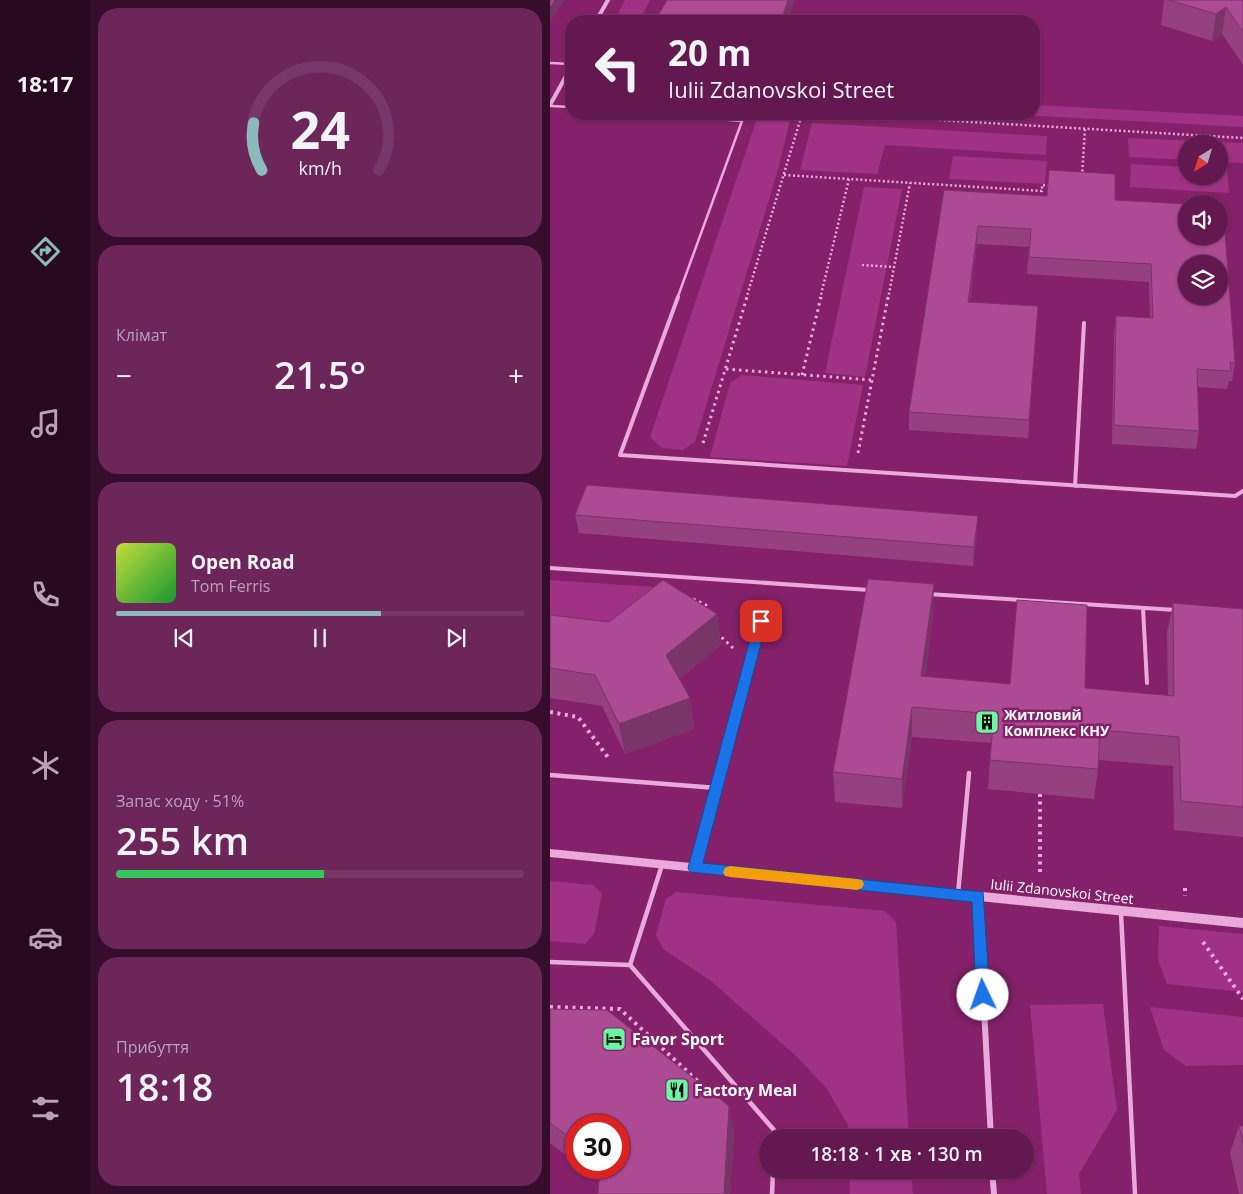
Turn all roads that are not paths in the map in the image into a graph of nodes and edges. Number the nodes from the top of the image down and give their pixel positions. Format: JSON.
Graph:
{"nodes":[{"id":1,"x":608,"y":0,"type":"edge"},
{"id":2,"x":599,"y":15,"type":"edge"},
{"id":3,"x":550,"y":62,"type":"edge"},
{"id":4,"x":565,"y":64,"type":"edge"},
{"id":5,"x":565,"y":77,"type":"edge"},
{"id":6,"x":550,"y":106,"type":"edge"},
{"id":7,"x":565,"y":107,"type":"edge"},
{"id":8,"x":742,"y":120,"type":"edge"},
{"id":9,"x":1084,"y":323,"type":"dead end"},
{"id":10,"x":1075,"y":486,"type":"junction"},
{"id":11,"x":1243,"y":491,"type":"edge"},
{"id":12,"x":550,"y":568,"type":"edge"},
{"id":13,"x":879,"y":590,"type":"edge"},
{"id":14,"x":918,"y":593,"type":"edge"},
{"id":15,"x":1143,"y":608,"type":"junction"},
{"id":16,"x":1183,"y":611,"type":"edge"},
{"id":17,"x":761,"y":621,"type":"dead end"},
{"id":18,"x":1147,"y":683,"type":"dead end"},
{"id":19,"x":969,"y":773,"type":"dead end"},
{"id":20,"x":550,"y":775,"type":"edge"},
{"id":21,"x":717,"y":788,"type":"junction"},
{"id":22,"x":550,"y":853,"type":"edge"},
{"id":23,"x":662,"y":864,"type":"junction"},
{"id":24,"x":695,"y":868,"type":"junction"},
{"id":25,"x":958,"y":894,"type":"junction"},
{"id":26,"x":978,"y":896,"type":"junction"},
{"id":27,"x":1120,"y":910,"type":"junction"},
{"id":28,"x":1243,"y":923,"type":"edge"},
{"id":29,"x":550,"y":962,"type":"edge"},
{"id":30,"x":630,"y":965,"type":"junction"},
{"id":31,"x":773,"y":1129,"type":"edge"},
{"id":32,"x":991,"y":1129,"type":"edge"},
{"id":33,"x":773,"y":1179,"type":"edge"},
{"id":34,"x":993,"y":1179,"type":"edge"},
{"id":35,"x":772,"y":1194,"type":"edge"},
{"id":36,"x":994,"y":1194,"type":"edge"},
{"id":37,"x":1135,"y":1194,"type":"edge"}],
"edges":[{"from":1,"to":2,"type":"street"},
{"from":3,"to":4,"type":"lane"},
{"from":5,"to":6,"type":"street"},
{"from":6,"to":7,"type":"lane"},
{"from":8,"to":10,"type":"lane"},
{"from":9,"to":10,"type":"lane"},
{"from":10,"to":11,"type":"lane"},
{"from":12,"to":13,"type":"lane"},
{"from":14,"to":15,"type":"lane"},
{"from":15,"to":16,"type":"lane"},
{"from":15,"to":18,"type":"lane"},
{"from":17,"to":21,"type":"lane"},
{"from":19,"to":25,"type":"lane"},
{"from":20,"to":21,"type":"lane"},
{"from":21,"to":24,"type":"lane"},
{"from":22,"to":23,"type":"street","name":"Iulii Zdanovskoi Street"},
{"from":23,"to":24,"type":"street","name":"Iulii Zdanovskoi Street"},
{"from":23,"to":30,"type":"lane"},
{"from":24,"to":25,"type":"street","name":"Iulii Zdanovskoi Street"},
{"from":25,"to":26,"type":"street","name":"Iulii Zdanovskoi Street"},
{"from":26,"to":27,"type":"street","name":"Iulii Zdanovskoi Street"},
{"from":26,"to":32,"type":"street"},
{"from":27,"to":28,"type":"street","name":"Iulii Zdanovskoi Street"},
{"from":27,"to":37,"type":"lane"},
{"from":29,"to":30,"type":"lane"},
{"from":30,"to":31,"type":"lane"},
{"from":33,"to":35,"type":"lane"},
{"from":34,"to":36,"type":"street"}]}
